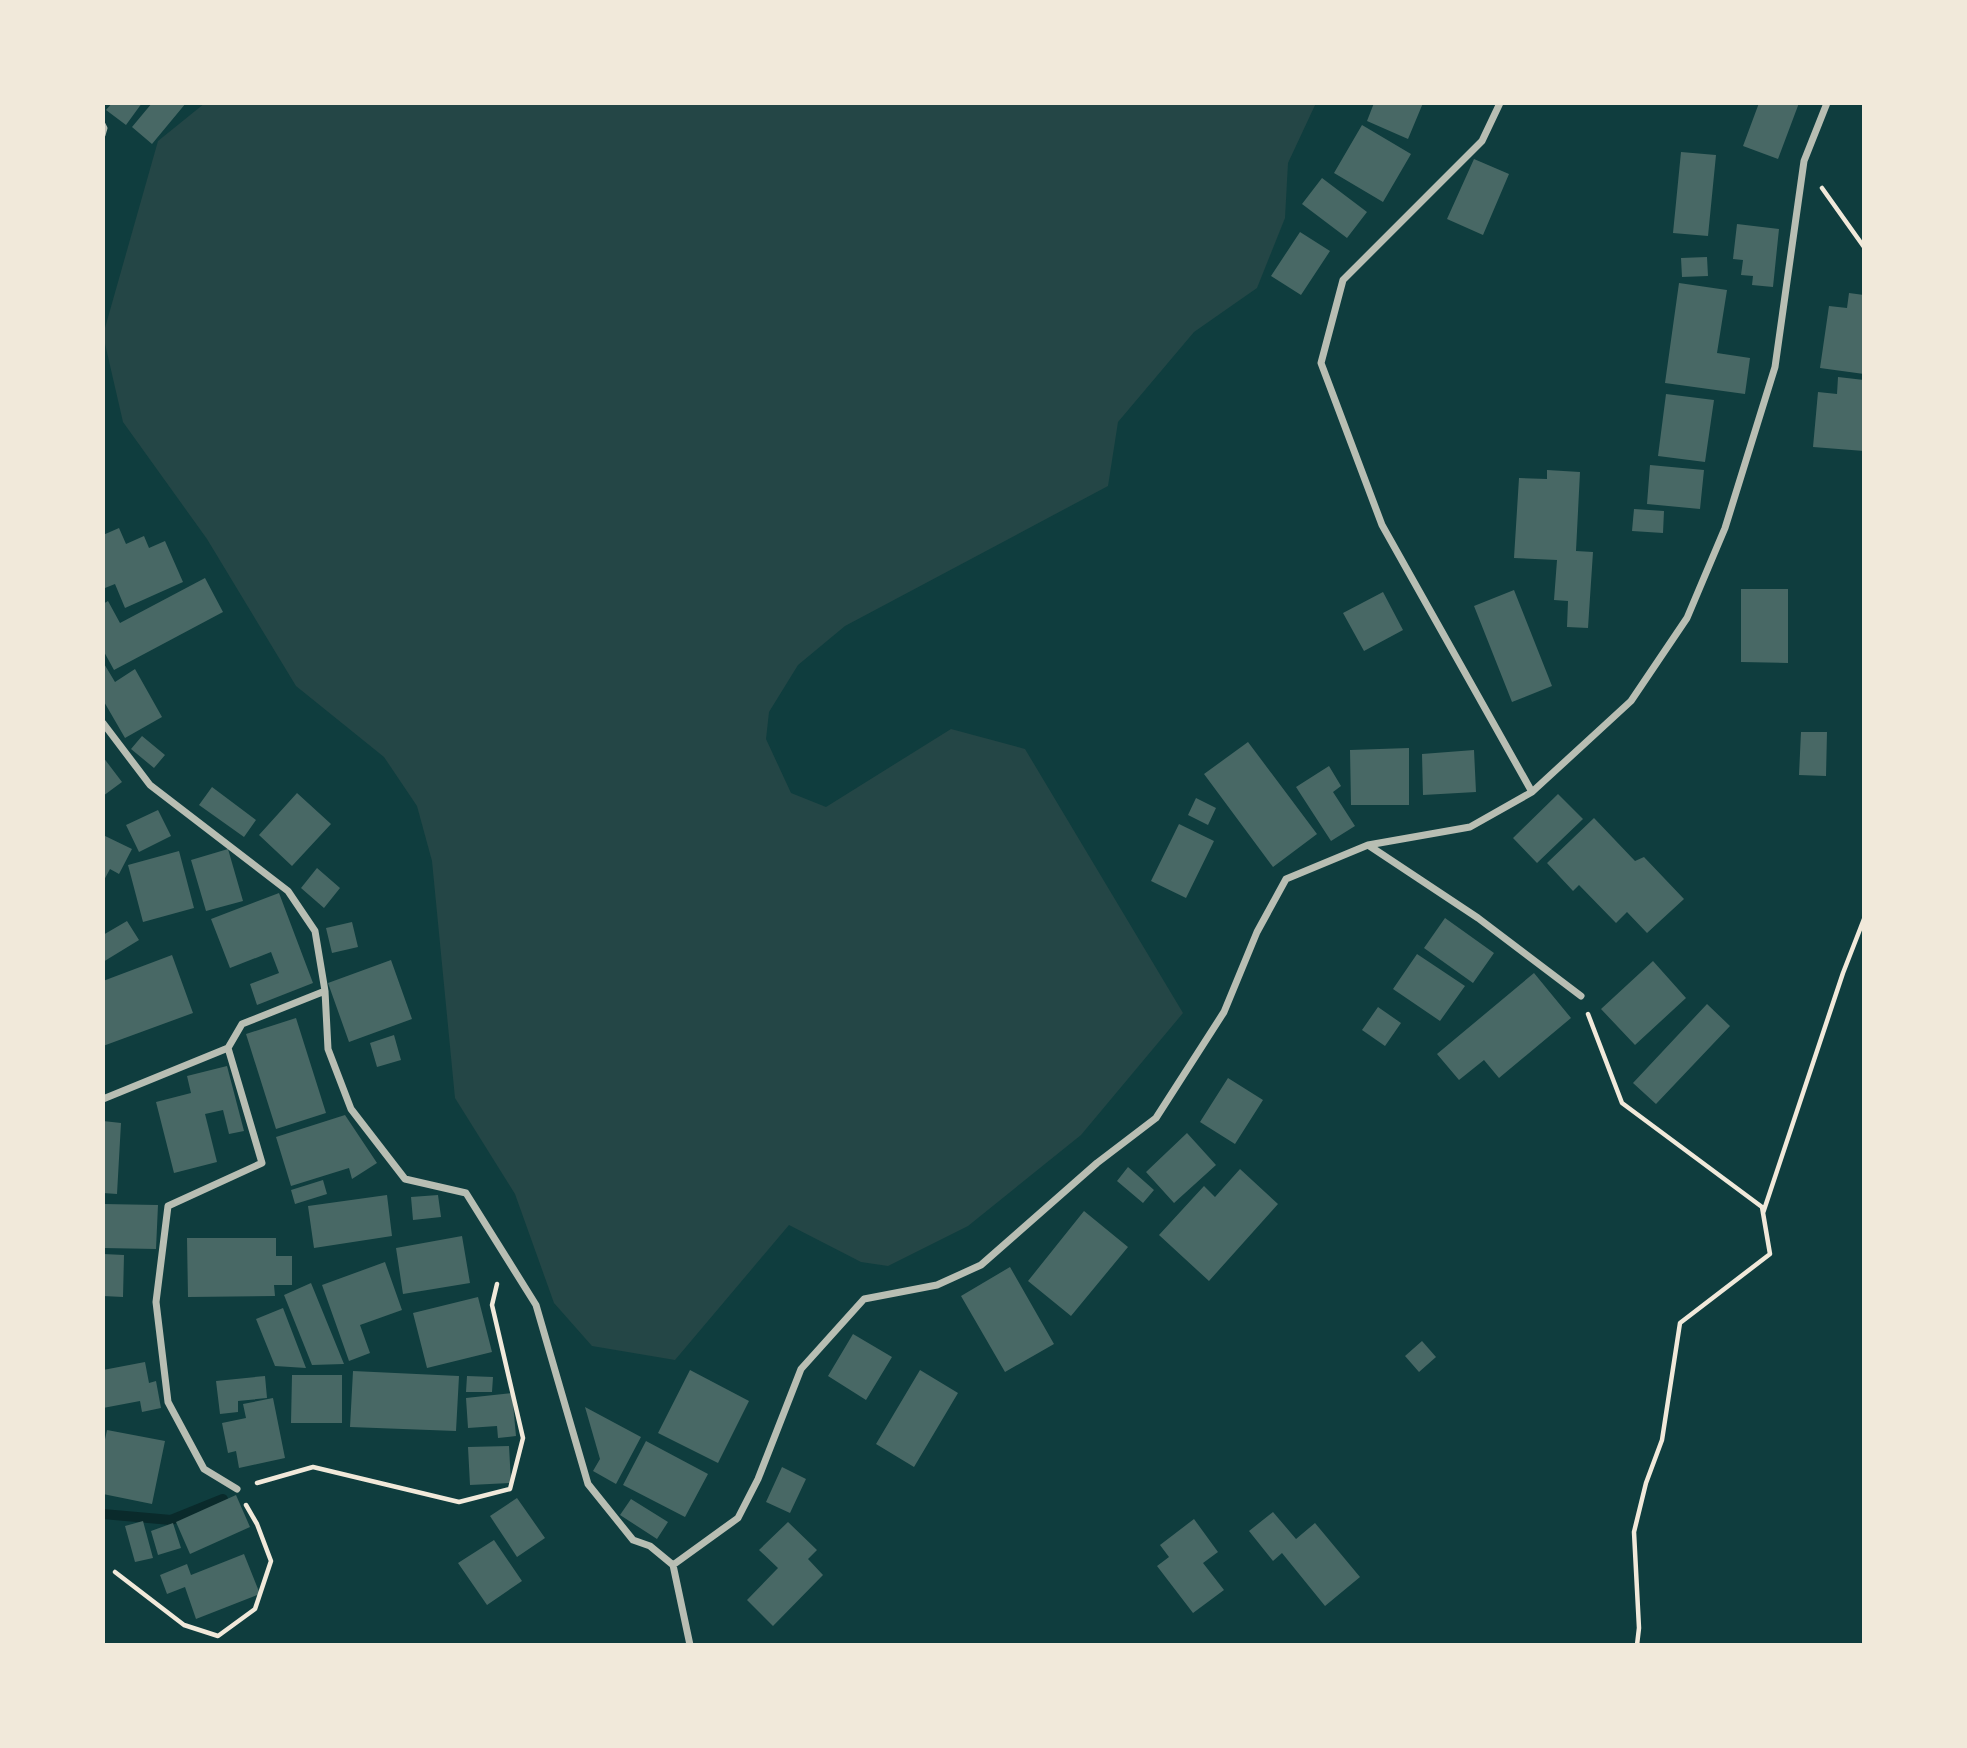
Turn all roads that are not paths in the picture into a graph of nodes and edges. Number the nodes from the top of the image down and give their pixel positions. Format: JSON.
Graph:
{"nodes":[{"id":1,"x":1500,"y":103,"type":"edge"},
{"id":2,"x":1826,"y":103,"type":"edge"},
{"id":3,"x":103,"y":124,"type":"edge"},
{"id":4,"x":103,"y":135,"type":"edge"},
{"id":5,"x":103,"y":723,"type":"edge"},
{"id":6,"x":1532,"y":792,"type":"junction"},
{"id":7,"x":1368,"y":845,"type":"junction"},
{"id":8,"x":325,"y":991,"type":"junction"},
{"id":9,"x":1581,"y":996,"type":"road end"},
{"id":10,"x":228,"y":1048,"type":"junction"},
{"id":11,"x":103,"y":1100,"type":"edge"},
{"id":12,"x":237,"y":1489,"type":"road end"},
{"id":13,"x":673,"y":1565,"type":"junction"},
{"id":14,"x":690,"y":1645,"type":"edge"}],
"edges":[{"from":1,"to":6,"type":"street"},
{"from":2,"to":6,"type":"street"},
{"from":3,"to":4,"type":"lane"},
{"from":5,"to":8,"type":"street"},
{"from":6,"to":7,"type":"street"},
{"from":7,"to":9,"type":"street"},
{"from":7,"to":13,"type":"street"},
{"from":8,"to":10,"type":"street"},
{"from":8,"to":13,"type":"street"},
{"from":10,"to":11,"type":"street"},
{"from":10,"to":12,"type":"street"},
{"from":13,"to":14,"type":"street"}]}
